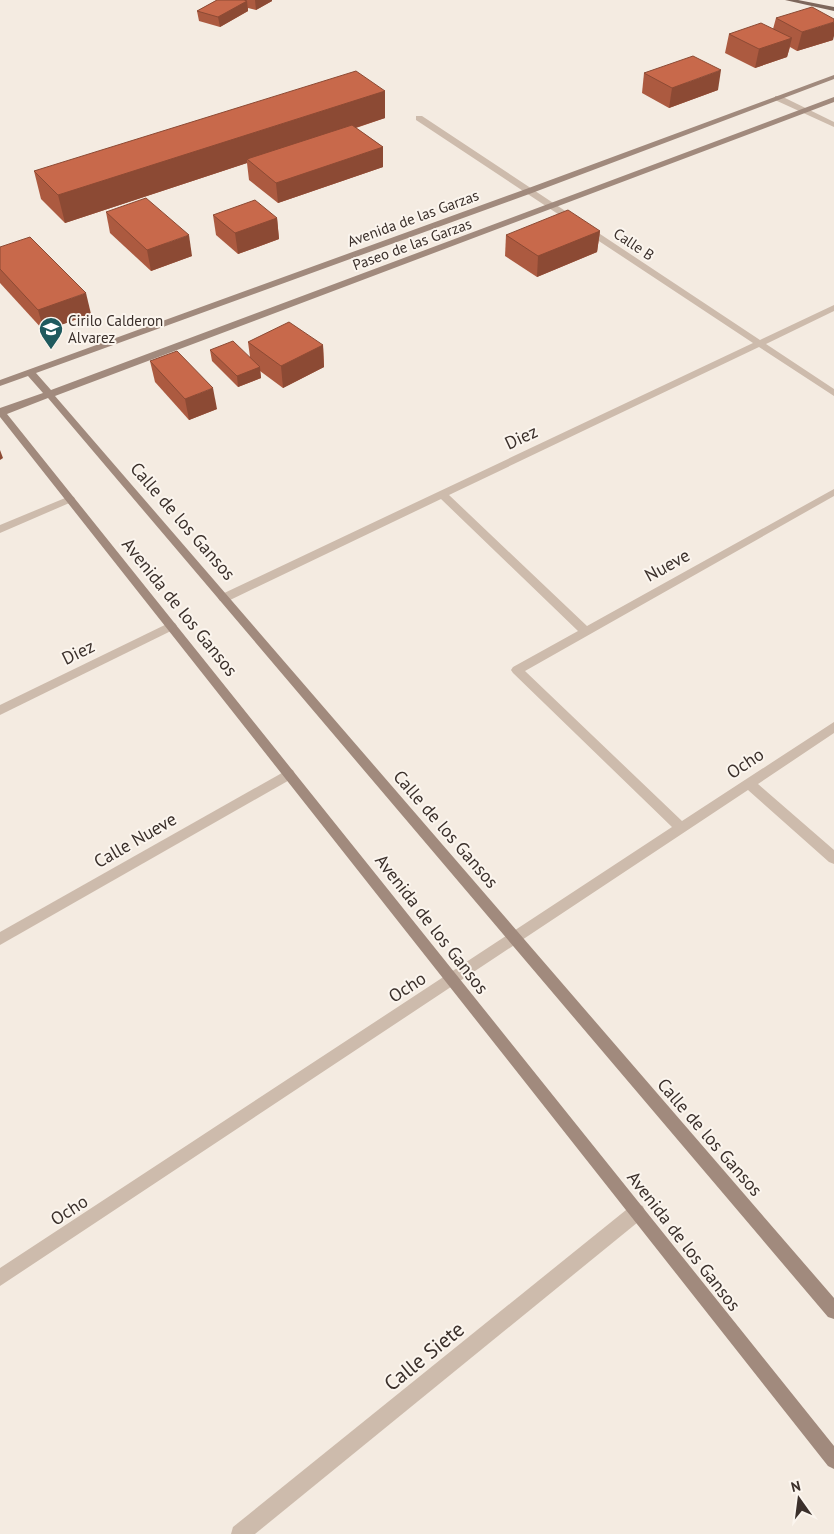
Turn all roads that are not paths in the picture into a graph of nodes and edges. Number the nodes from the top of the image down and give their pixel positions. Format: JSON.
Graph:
{"nodes":[{"id":1,"x":788,"y":0,"type":"edge"},
{"id":2,"x":834,"y":9,"type":"edge"},
{"id":3,"x":834,"y":77,"type":"edge"},
{"id":4,"x":778,"y":98,"type":"junction"},
{"id":5,"x":834,"y":100,"type":"edge"},
{"id":6,"x":804,"y":111,"type":"junction"},
{"id":7,"x":419,"y":118,"type":"dead end"},
{"id":8,"x":834,"y":126,"type":"edge"},
{"id":9,"x":529,"y":191,"type":"junction"},
{"id":10,"x":552,"y":206,"type":"junction"},
{"id":11,"x":834,"y":308,"type":"edge"},
{"id":12,"x":759,"y":344,"type":"junction"},
{"id":13,"x":30,"y":372,"type":"junction"},
{"id":14,"x":0,"y":383,"type":"edge"},
{"id":15,"x":834,"y":393,"type":"edge"},
{"id":16,"x":50,"y":394,"type":"junction"},
{"id":17,"x":0,"y":412,"type":"edge"},
{"id":18,"x":834,"y":492,"type":"edge"},
{"id":19,"x":442,"y":494,"type":"junction"},
{"id":20,"x":70,"y":499,"type":"junction"},
{"id":21,"x":0,"y":529,"type":"edge"},
{"id":22,"x":224,"y":598,"type":"junction"},
{"id":23,"x":171,"y":626,"type":"junction"},
{"id":24,"x":585,"y":631,"type":"junction"},
{"id":25,"x":0,"y":710,"type":"edge"},
{"id":26,"x":834,"y":727,"type":"edge"},
{"id":27,"x":289,"y":774,"type":"junction"},
{"id":28,"x":749,"y":782,"type":"junction"},
{"id":29,"x":681,"y":828,"type":"junction"},
{"id":30,"x":834,"y":858,"type":"edge"},
{"id":31,"x":515,"y":938,"type":"junction"},
{"id":32,"x":0,"y":939,"type":"edge"},
{"id":33,"x":452,"y":979,"type":"junction"},
{"id":34,"x":637,"y":1212,"type":"junction"},
{"id":35,"x":0,"y":1278,"type":"edge"},
{"id":36,"x":834,"y":1311,"type":"edge"},
{"id":37,"x":834,"y":1460,"type":"edge"},
{"id":38,"x":240,"y":1534,"type":"edge"}],
"edges":[{"from":1,"to":2,"type":"main road"},
{"from":3,"to":4,"type":"main road","name":"Avenida de las Garzas"},
{"from":4,"to":6,"type":"street"},
{"from":4,"to":9,"type":"main road","name":"Avenida de las Garzas"},
{"from":5,"to":6,"type":"main road","name":"Paseo de las Garzas"},
{"from":6,"to":8,"type":"street"},
{"from":6,"to":10,"type":"main road","name":"Paseo de las Garzas"},
{"from":7,"to":9,"type":"street","name":"Calle B"},
{"from":9,"to":10,"type":"street","name":"Calle B"},
{"from":9,"to":13,"type":"main road","name":"Avenida de las Garzas"},
{"from":10,"to":12,"type":"street","name":"Calle B"},
{"from":10,"to":16,"type":"main road","name":"Paseo de las Garzas"},
{"from":11,"to":12,"type":"street","name":"Diez"},
{"from":12,"to":15,"type":"street","name":"Calle B"},
{"from":12,"to":19,"type":"street","name":"Diez"},
{"from":13,"to":14,"type":"main road","name":"Avenida de las Garzas"},
{"from":13,"to":16,"type":"main road","name":"Calle de los Gansos"},
{"from":16,"to":17,"type":"main road","name":"Paseo de las Garzas"},
{"from":16,"to":22,"type":"main road","name":"Calle de los Gansos"},
{"from":17,"to":20,"type":"main road","name":"Avenida de los Gansos"},
{"from":18,"to":24,"type":"street","name":"Nueve"},
{"from":19,"to":22,"type":"street","name":"Diez"},
{"from":19,"to":24,"type":"street"},
{"from":20,"to":21,"type":"street"},
{"from":20,"to":23,"type":"main road","name":"Avenida de los Gansos"},
{"from":22,"to":31,"type":"main road","name":"Calle de los Gansos"},
{"from":23,"to":25,"type":"street","name":"Diez"},
{"from":23,"to":27,"type":"main road","name":"Avenida de los Gansos"},
{"from":24,"to":29,"type":"street","name":"Nueve"},
{"from":26,"to":28,"type":"street","name":"Ocho"},
{"from":27,"to":32,"type":"street","name":"Calle Nueve"},
{"from":27,"to":33,"type":"main road","name":"Avenida de los Gansos"},
{"from":28,"to":29,"type":"street","name":"Ocho"},
{"from":28,"to":30,"type":"street"},
{"from":29,"to":31,"type":"street","name":"Ocho"},
{"from":31,"to":33,"type":"street","name":"Ocho"},
{"from":31,"to":36,"type":"main road","name":"Calle de los Gansos"},
{"from":33,"to":34,"type":"main road","name":"Avenida de los Gansos"},
{"from":33,"to":35,"type":"street","name":"Ocho"},
{"from":34,"to":37,"type":"main road","name":"Avenida de los Gansos"},
{"from":34,"to":38,"type":"street","name":"Calle Siete"}]}
